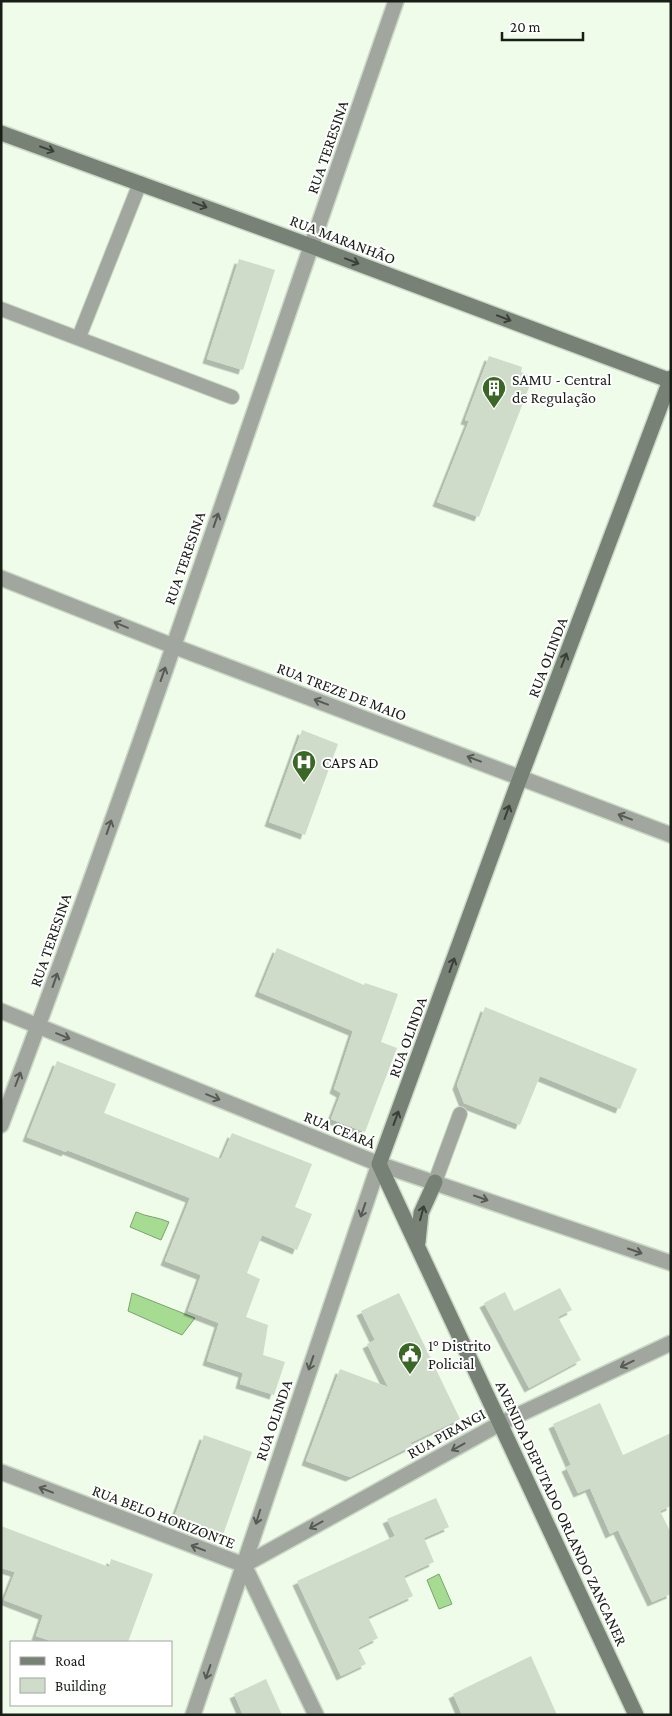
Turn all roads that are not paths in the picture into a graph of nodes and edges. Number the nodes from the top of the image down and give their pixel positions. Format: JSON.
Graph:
{"nodes":[{"id":1,"x":396,"y":1,"type":"edge"},
{"id":2,"x":1,"y":133,"type":"edge"},
{"id":3,"x":140,"y":183,"type":"junction"},
{"id":4,"x":311,"y":246,"type":"junction"},
{"id":5,"x":1,"y":309,"type":"edge"},
{"id":6,"x":79,"y":338,"type":"junction"},
{"id":7,"x":670,"y":380,"type":"edge"},
{"id":8,"x":232,"y":397,"type":"dead end"},
{"id":9,"x":1,"y":578,"type":"edge"},
{"id":10,"x":172,"y":646,"type":"junction"},
{"id":11,"x":521,"y":777,"type":"junction"},
{"id":12,"x":671,"y":835,"type":"edge"},
{"id":13,"x":1,"y":1011,"type":"edge"},
{"id":14,"x":38,"y":1026,"type":"junction"},
{"id":15,"x":460,"y":1114,"type":"dead end"},
{"id":16,"x":1,"y":1125,"type":"edge"},
{"id":17,"x":379,"y":1164,"type":"junction"},
{"id":18,"x":435,"y":1182,"type":"junction"},
{"id":19,"x":418,"y":1246,"type":"junction"},
{"id":20,"x":671,"y":1263,"type":"edge"},
{"id":21,"x":671,"y":1343,"type":"edge"},
{"id":22,"x":501,"y":1423,"type":"junction"},
{"id":23,"x":1,"y":1472,"type":"edge"},
{"id":24,"x":244,"y":1565,"type":"junction"},
{"id":25,"x":193,"y":1715,"type":"edge"},
{"id":26,"x":316,"y":1715,"type":"edge"},
{"id":27,"x":636,"y":1715,"type":"edge"}],
"edges":[{"from":1,"to":4,"type":"street","name":"RUA TERESINA"},
{"from":2,"to":3,"type":"street","name":"RUA MARANHÃO","one_way":true},
{"from":3,"to":4,"type":"street","name":"RUA MARANHÃO","one_way":true},
{"from":3,"to":6,"type":"lane"},
{"from":4,"to":7,"type":"street","name":"RUA MARANHÃO","one_way":true},
{"from":10,"to":4,"type":"street","name":"RUA TERESINA","one_way":true},
{"from":5,"to":6,"type":"lane"},
{"from":6,"to":8,"type":"lane"},
{"from":11,"to":7,"type":"street","name":"RUA OLINDA","one_way":true},
{"from":10,"to":9,"type":"street","name":"RUA TREZE DE MAIO","one_way":true},
{"from":11,"to":10,"type":"street","name":"RUA TREZE DE MAIO","one_way":true},
{"from":14,"to":10,"type":"street","name":"RUA TERESINA","one_way":true},
{"from":12,"to":11,"type":"street","name":"RUA TREZE DE MAIO","one_way":true},
{"from":17,"to":11,"type":"street","name":"RUA OLINDA","one_way":true},
{"from":13,"to":14,"type":"street","name":"RUA CEARÁ"},
{"from":16,"to":14,"type":"street","name":"RUA TERESINA","one_way":true},
{"from":14,"to":17,"type":"street","name":"RUA CEARÁ","one_way":true},
{"from":15,"to":18,"type":"lane"},
{"from":17,"to":18,"type":"street","name":"RUA CEARÁ"},
{"from":17,"to":19,"type":"street","name":"AVENIDA DEPUTADO ORLANDO ZANCANER"},
{"from":17,"to":24,"type":"street","name":"RUA OLINDA","one_way":true},
{"from":19,"to":18,"type":"street","one_way":true},
{"from":18,"to":20,"type":"street","name":"RUA CEARÁ","one_way":true},
{"from":19,"to":22,"type":"street","name":"AVENIDA DEPUTADO ORLANDO ZANCANER"},
{"from":21,"to":22,"type":"street","name":"RUA PIRANGI","one_way":true},
{"from":22,"to":24,"type":"street","name":"RUA PIRANGI","one_way":true},
{"from":22,"to":27,"type":"street","name":"AVENIDA DEPUTADO ORLANDO ZANCANER"},
{"from":24,"to":23,"type":"street","name":"RUA BELO HORIZONTE","one_way":true},
{"from":24,"to":25,"type":"street","name":"RUA OLINDA","one_way":true},
{"from":24,"to":26,"type":"street","name":"RUA BELO HORIZONTE"}]}
